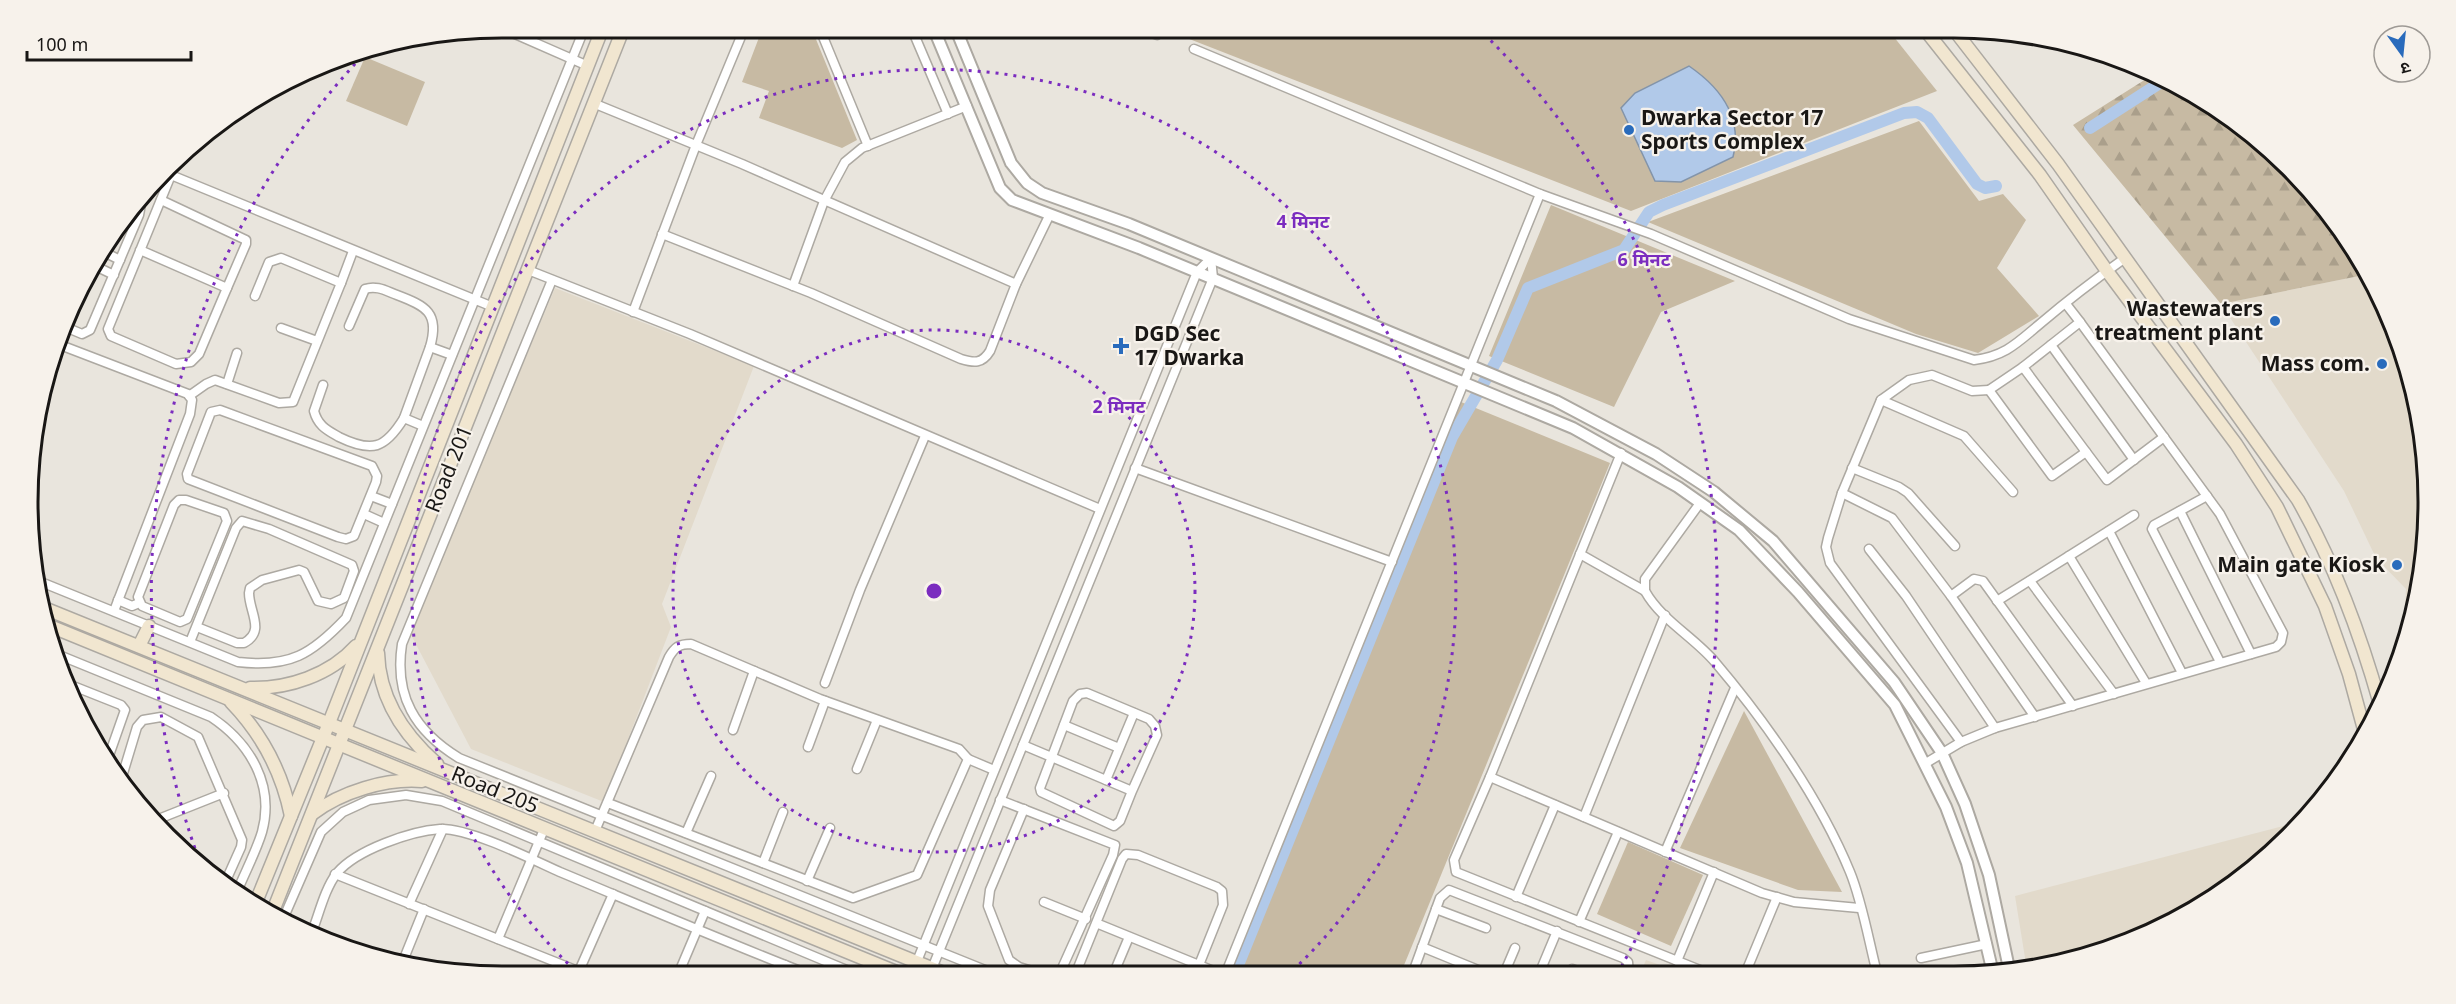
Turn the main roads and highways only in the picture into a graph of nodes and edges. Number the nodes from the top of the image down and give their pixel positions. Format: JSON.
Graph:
{"nodes":[{"id":1,"x":599,"y":38,"type":"edge"},
{"id":2,"x":620,"y":38,"type":"edge"},
{"id":3,"x":1932,"y":38,"type":"edge"},
{"id":4,"x":1961,"y":38,"type":"edge"},
{"id":5,"x":50,"y":610,"type":"edge"},
{"id":6,"x":149,"y":626,"type":"road end"},
{"id":7,"x":55,"y":628,"type":"edge"},
{"id":8,"x":362,"y":640,"type":"junction"},
{"id":9,"x":139,"y":646,"type":"junction"},
{"id":10,"x":378,"y":649,"type":"junction"},
{"id":11,"x":243,"y":688,"type":"junction"},
{"id":12,"x":2377,"y":694,"type":"edge"},
{"id":13,"x":227,"y":698,"type":"junction"},
{"id":14,"x":329,"y":723,"type":"junction"},
{"id":15,"x":2362,"y":723,"type":"edge"},
{"id":16,"x":346,"y":729,"type":"junction"},
{"id":17,"x":323,"y":737,"type":"junction"},
{"id":18,"x":341,"y":744,"type":"junction"},
{"id":19,"x":444,"y":770,"type":"junction"},
{"id":20,"x":435,"y":783,"type":"junction"},
{"id":21,"x":312,"y":814,"type":"junction"},
{"id":22,"x":291,"y":816,"type":"junction"},
{"id":23,"x":258,"y":897,"type":"edge"},
{"id":24,"x":275,"y":907,"type":"edge"},
{"id":25,"x":885,"y":966,"type":"edge"},
{"id":26,"x":922,"y":966,"type":"edge"}],
"edges":[{"from":1,"to":8,"type":"main road","name":"Road 201"},
{"from":2,"to":10,"type":"main road","name":"Road 201"},
{"from":3,"to":15,"type":"main road"},
{"from":4,"to":12,"type":"main road"},
{"from":5,"to":9,"type":"main road","name":"Road 205"},
{"from":6,"to":9,"type":"main road"},
{"from":7,"to":13,"type":"main road","name":"Road 205"},
{"from":8,"to":11,"type":"main road"},
{"from":8,"to":14,"type":"main road","name":"Road 201"},
{"from":9,"to":11,"type":"main road","name":"Road 205"},
{"from":10,"to":16,"type":"main road","name":"Road 201"},
{"from":10,"to":19,"type":"main road"},
{"from":11,"to":14,"type":"main road","name":"Road 205"},
{"from":13,"to":17,"type":"main road","name":"Road 205"},
{"from":13,"to":22,"type":"main road"},
{"from":14,"to":16,"type":"main road","name":"Road 205"},
{"from":14,"to":17,"type":"main road","name":"Road 201"},
{"from":16,"to":18,"type":"main road","name":"Road 201"},
{"from":16,"to":19,"type":"main road","name":"Road 205"},
{"from":17,"to":18,"type":"main road","name":"Road 205"},
{"from":17,"to":22,"type":"main road","name":"Road 201"},
{"from":18,"to":20,"type":"main road","name":"Road 205"},
{"from":18,"to":21,"type":"main road","name":"Road 201"},
{"from":19,"to":26,"type":"main road","name":"Road 205"},
{"from":20,"to":21,"type":"main road"},
{"from":20,"to":25,"type":"main road","name":"Road 205"},
{"from":21,"to":24,"type":"main road","name":"Road 201"},
{"from":22,"to":23,"type":"main road","name":"Road 201"}]}
